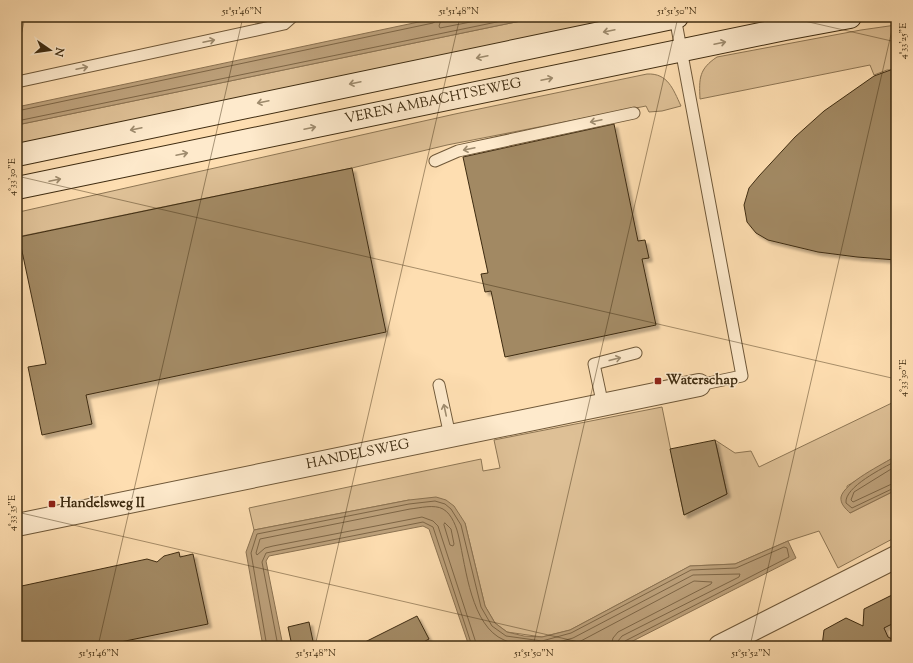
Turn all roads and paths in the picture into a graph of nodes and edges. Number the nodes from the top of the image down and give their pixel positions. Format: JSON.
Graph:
{"nodes":[{"id":1,"x":676,"y":17,"type":"edge"},
{"id":2,"x":850,"y":17,"type":"edge"},
{"id":3,"x":288,"y":21,"type":"edge"},
{"id":4,"x":681,"y":51,"type":"junction"},
{"id":5,"x":17,"y":82,"type":"edge"},
{"id":6,"x":634,"y":113,"type":"dead end"},
{"id":7,"x":17,"y":155,"type":"edge"},
{"id":8,"x":435,"y":161,"type":"dead end"},
{"id":9,"x":17,"y":188,"type":"edge"},
{"id":10,"x":636,"y":353,"type":"dead end"},
{"id":11,"x":439,"y":385,"type":"dead end"},
{"id":12,"x":699,"y":385,"type":"joint"},
{"id":13,"x":602,"y":406,"type":"junction"},
{"id":14,"x":450,"y":436,"type":"junction"},
{"id":15,"x":17,"y":525,"type":"edge"},
{"id":16,"x":896,"y":557,"type":"edge"},
{"id":17,"x":720,"y":646,"type":"edge"}],
"edges":[{"from":1,"to":4,"type":"lane"},
{"from":1,"to":7,"type":"main road","one_way":true},
{"from":4,"to":2,"type":"main road","name":"VEREN AMBACHTSEWEG","one_way":true},
{"from":5,"to":3,"type":"lane","one_way":true},
{"from":9,"to":4,"type":"main road","name":"VEREN AMBACHTSEWEG","one_way":true},
{"from":4,"to":12,"type":"lane"},
{"from":6,"to":8,"type":"lane","one_way":true},
{"from":13,"to":10,"type":"lane","one_way":true},
{"from":14,"to":11,"type":"lane","one_way":true},
{"from":12,"to":13,"type":"main road","name":"HANDELSWEG"},
{"from":13,"to":14,"type":"main road","name":"HANDELSWEG"},
{"from":14,"to":15,"type":"main road","name":"HANDELSWEG"},
{"from":16,"to":17,"type":"main road"}]}
